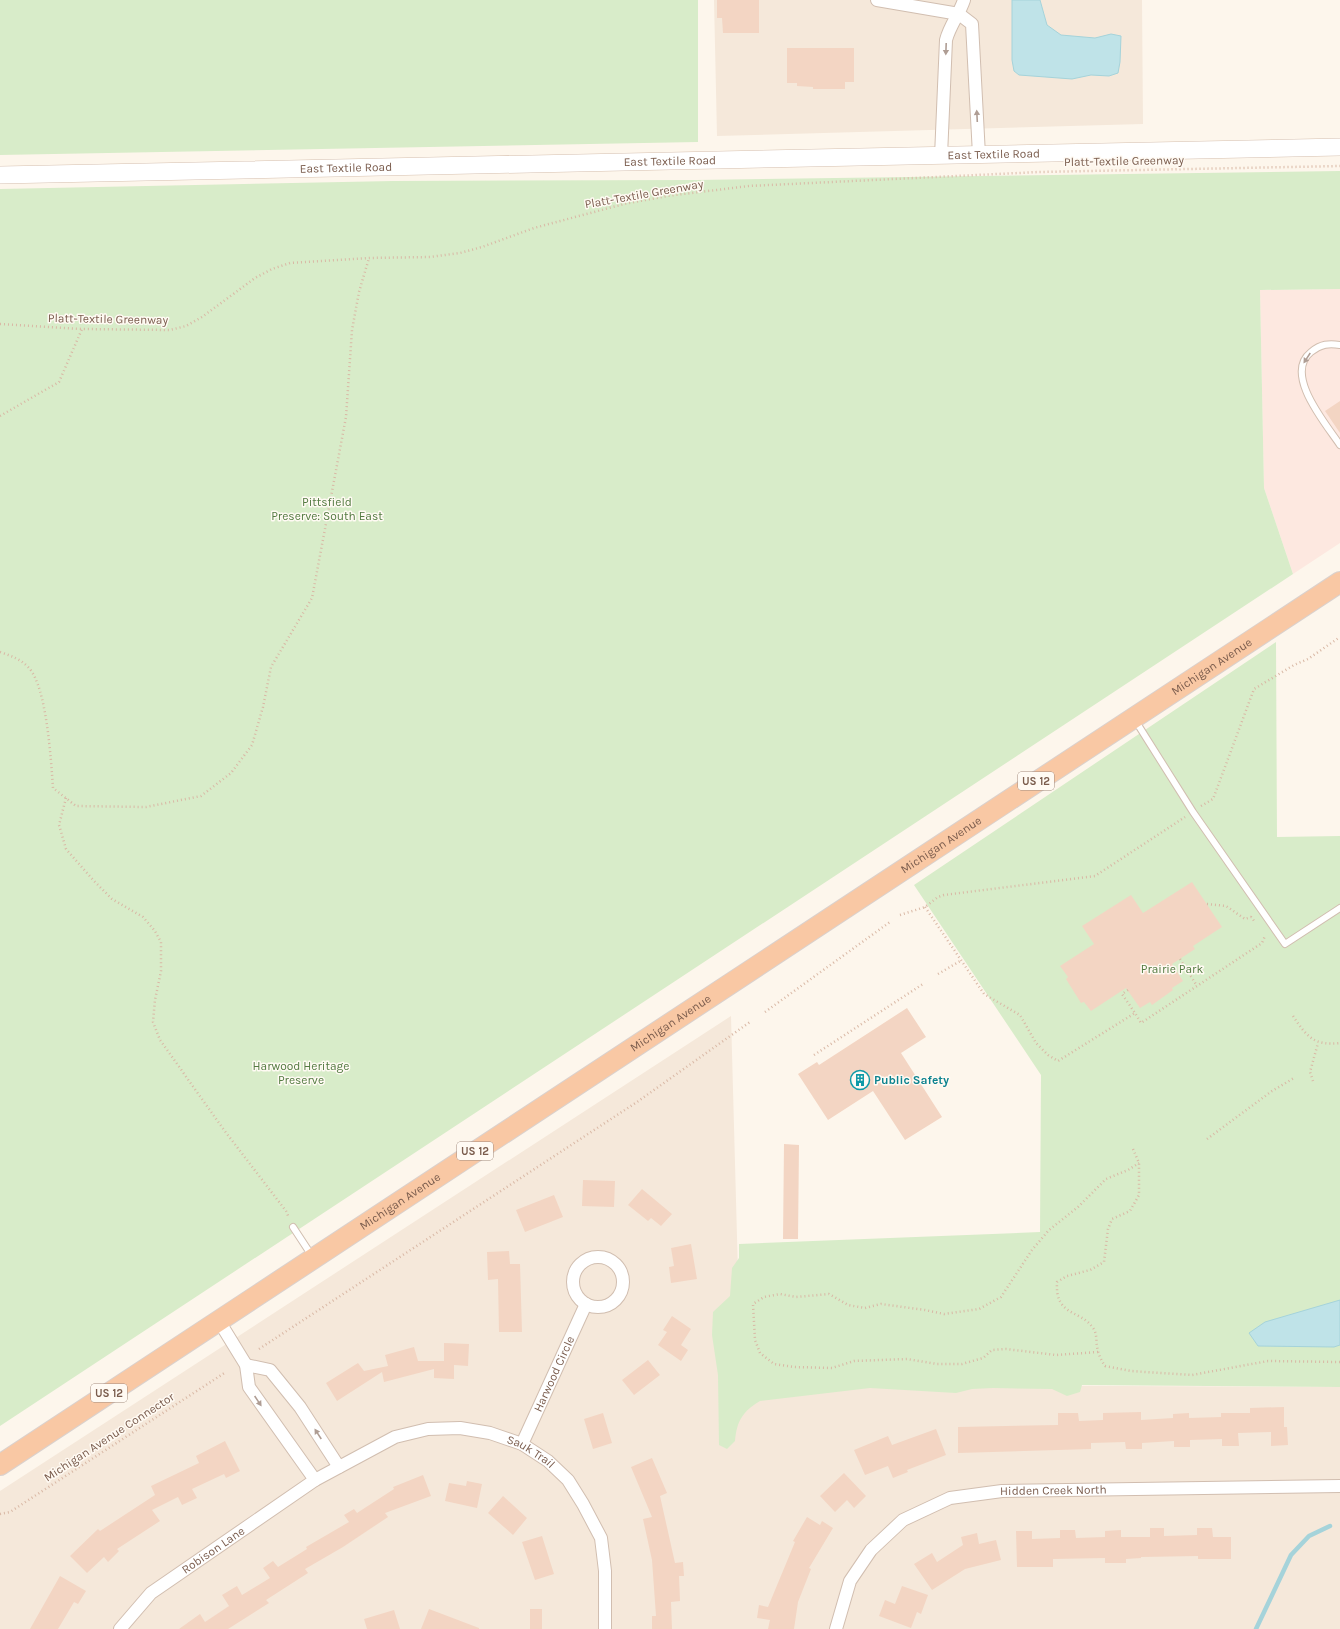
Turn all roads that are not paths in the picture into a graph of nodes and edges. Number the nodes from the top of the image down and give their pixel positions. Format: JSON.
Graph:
{"nodes":[{"id":1,"x":877,"y":0,"type":"edge"},
{"id":2,"x":964,"y":0,"type":"edge"},
{"id":3,"x":959,"y":14,"type":"junction"},
{"id":4,"x":1340,"y":147,"type":"edge"},
{"id":5,"x":979,"y":155,"type":"junction"},
{"id":6,"x":941,"y":156,"type":"junction"},
{"id":7,"x":0,"y":175,"type":"edge"},
{"id":8,"x":1340,"y":346,"type":"edge"},
{"id":9,"x":1340,"y":445,"type":"edge"},
{"id":10,"x":1340,"y":582,"type":"edge"},
{"id":11,"x":1133,"y":717,"type":"junction"},
{"id":12,"x":1340,"y":908,"type":"edge"},
{"id":13,"x":293,"y":1227,"type":"road end"},
{"id":14,"x":313,"y":1257,"type":"junction"},
{"id":15,"x":586,"y":1304,"type":"junction"},
{"id":16,"x":219,"y":1321,"type":"junction"},
{"id":17,"x":246,"y":1365,"type":"junction"},
{"id":18,"x":522,"y":1444,"type":"junction"},
{"id":19,"x":0,"y":1465,"type":"edge"},
{"id":20,"x":339,"y":1467,"type":"junction"},
{"id":21,"x":315,"y":1480,"type":"junction"},
{"id":22,"x":1340,"y":1486,"type":"edge"},
{"id":23,"x":120,"y":1629,"type":"edge"},
{"id":24,"x":605,"y":1629,"type":"edge"},
{"id":25,"x":836,"y":1629,"type":"edge"}],
"edges":[{"from":1,"to":3,"type":"street"},
{"from":2,"to":3,"type":"street"},
{"from":5,"to":3,"type":"street","one_way":true},
{"from":3,"to":6,"type":"street","one_way":true},
{"from":4,"to":5,"type":"main road","name":"East Textile Road"},
{"from":5,"to":6,"type":"main road","name":"East Textile Road"},
{"from":6,"to":7,"type":"main road","name":"East Textile Road"},
{"from":8,"to":9,"type":"lane","one_way":true},
{"from":10,"to":11,"type":"highway","name":"Michigan Avenue","number":"US 12"},
{"from":11,"to":12,"type":"lane"},
{"from":11,"to":14,"type":"highway","name":"Michigan Avenue","number":"US 12"},
{"from":13,"to":14,"type":"lane"},
{"from":14,"to":16,"type":"highway","name":"Michigan Avenue","number":"US 12"},
{"from":15,"to":15,"type":"street"},
{"from":15,"to":18,"type":"street","name":"Harwood Circle"},
{"from":16,"to":17,"type":"street"},
{"from":16,"to":19,"type":"highway","name":"Michigan Avenue","number":"US 12"},
{"from":20,"to":17,"type":"street","one_way":true},
{"from":17,"to":21,"type":"street","one_way":true},
{"from":18,"to":20,"type":"street","name":"Sauk Trail"},
{"from":18,"to":24,"type":"street","name":"Sauk Trail"},
{"from":20,"to":21,"type":"street","name":"Sauk Trail"},
{"from":21,"to":23,"type":"street","name":"Robison Lane"},
{"from":22,"to":25,"type":"street","name":"Hidden Creek North"}]}
